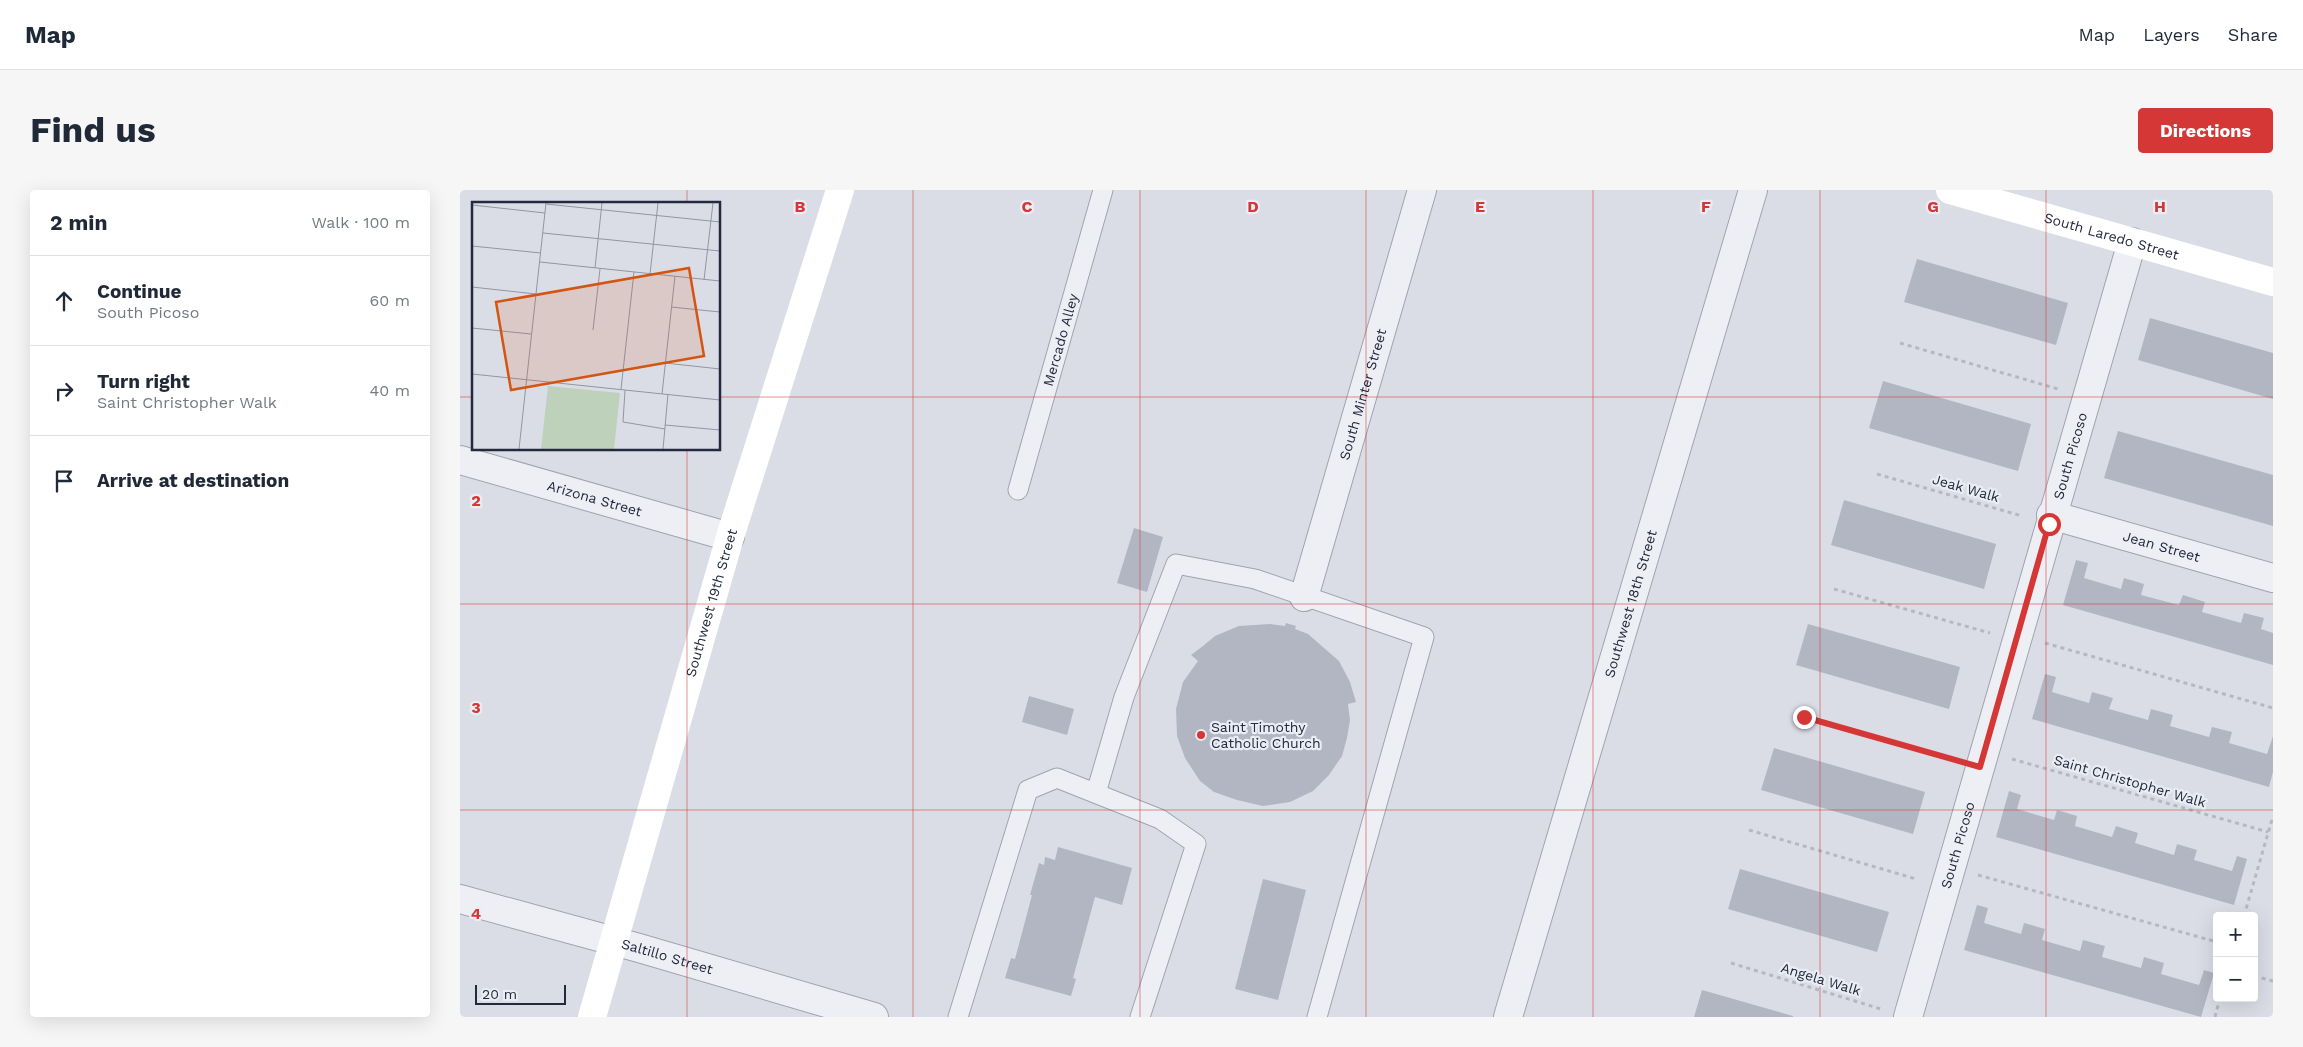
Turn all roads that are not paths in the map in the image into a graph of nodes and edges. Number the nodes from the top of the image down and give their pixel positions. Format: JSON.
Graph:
{"nodes":[{"id":1,"x":840,"y":190,"type":"edge"},
{"id":2,"x":1103,"y":190,"type":"edge"},
{"id":3,"x":1422,"y":190,"type":"edge"},
{"id":4,"x":1753,"y":190,"type":"edge"},
{"id":5,"x":1950,"y":190,"type":"edge"},
{"id":6,"x":2132,"y":242,"type":"junction"},
{"id":7,"x":2273,"y":282,"type":"edge"},
{"id":8,"x":460,"y":460,"type":"edge"},
{"id":9,"x":1018,"y":490,"type":"dead end"},
{"id":10,"x":2050,"y":519,"type":"junction"},
{"id":11,"x":730,"y":537,"type":"junction"},
{"id":12,"x":2273,"y":578,"type":"edge"},
{"id":13,"x":1304,"y":597,"type":"junction"},
{"id":14,"x":1096,"y":793,"type":"junction"},
{"id":15,"x":460,"y":899,"type":"edge"},
{"id":16,"x":615,"y":941,"type":"junction"},
{"id":17,"x":1897,"y":1014,"type":"edge"},
{"id":18,"x":592,"y":1017,"type":"edge"},
{"id":19,"x":874,"y":1017,"type":"edge"},
{"id":20,"x":958,"y":1017,"type":"edge"},
{"id":21,"x":1140,"y":1017,"type":"edge"},
{"id":22,"x":1317,"y":1017,"type":"edge"},
{"id":23,"x":1508,"y":1017,"type":"edge"}],
"edges":[{"from":1,"to":11,"type":"street","name":"Southwest 19th Street"},
{"from":2,"to":9,"type":"lane","name":"Mercado Alley"},
{"from":3,"to":13,"type":"street","name":"South Minter Street"},
{"from":4,"to":23,"type":"street","name":"Southwest 18th Street"},
{"from":5,"to":6,"type":"street","name":"South Laredo Street"},
{"from":6,"to":7,"type":"street","name":"South Laredo Street"},
{"from":6,"to":10,"type":"street","name":"South Picoso"},
{"from":8,"to":11,"type":"street","name":"Arizona Street"},
{"from":10,"to":12,"type":"street","name":"Jean Street"},
{"from":10,"to":17,"type":"street","name":"South Picoso"},
{"from":11,"to":16,"type":"street","name":"Southwest 19th Street"},
{"from":13,"to":14,"type":"lane"},
{"from":13,"to":22,"type":"lane"},
{"from":14,"to":20,"type":"lane"},
{"from":14,"to":21,"type":"lane"},
{"from":15,"to":16,"type":"street","name":"Saltillo Street"},
{"from":16,"to":18,"type":"street","name":"Southwest 19th Street"},
{"from":16,"to":19,"type":"street","name":"Saltillo Street"}]}
